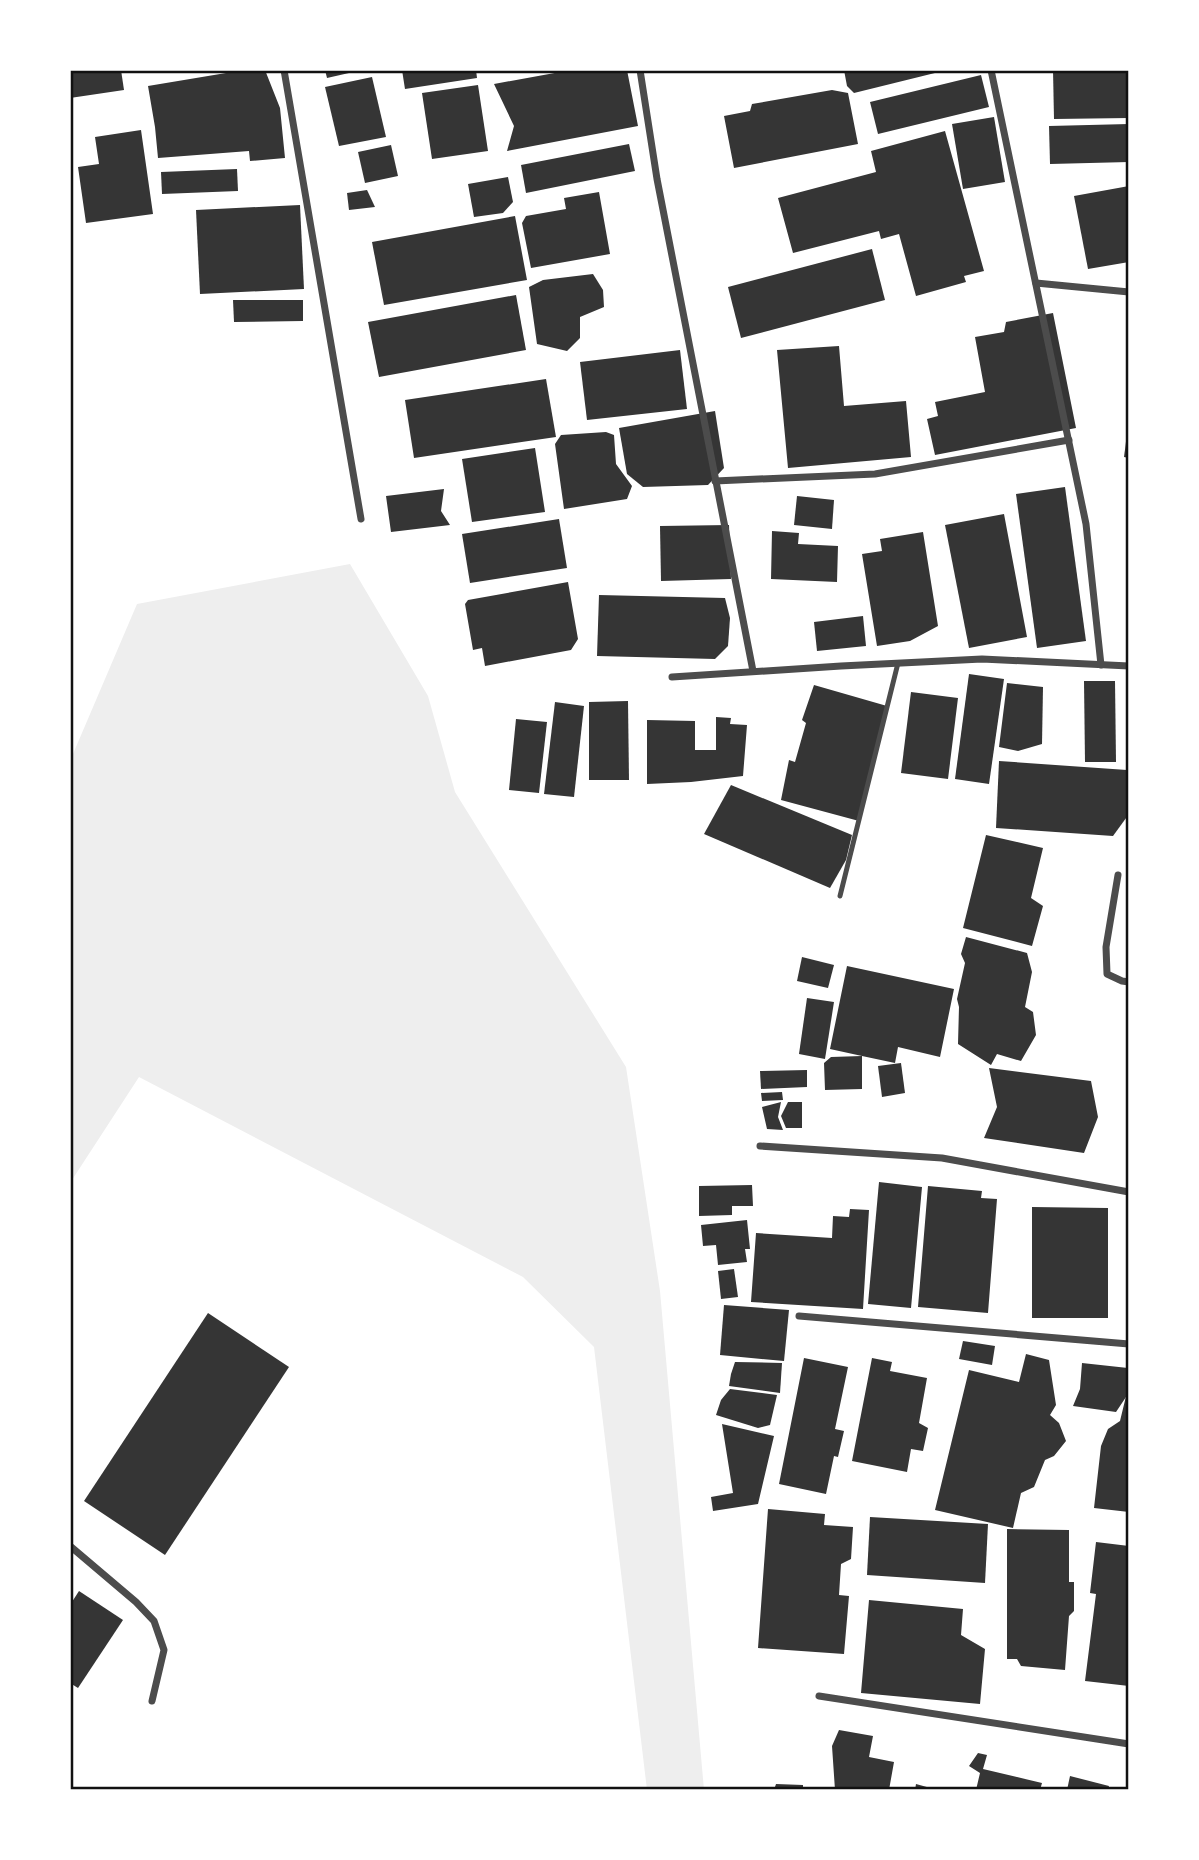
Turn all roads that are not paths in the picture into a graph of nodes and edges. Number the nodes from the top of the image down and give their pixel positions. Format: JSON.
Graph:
{"nodes":[{"id":1,"x":284,"y":70,"type":"edge"},
{"id":2,"x":640,"y":70,"type":"edge"},
{"id":3,"x":991,"y":70,"type":"edge"},
{"id":4,"x":1036,"y":284,"type":"junction"},
{"id":5,"x":1129,"y":292,"type":"edge"},
{"id":6,"x":1069,"y":440,"type":"junction"},
{"id":7,"x":715,"y":481,"type":"junction"},
{"id":8,"x":361,"y":519,"type":"dead end"},
{"id":9,"x":898,"y":663,"type":"junction"},
{"id":10,"x":1101,"y":665,"type":"junction"},
{"id":11,"x":1129,"y":666,"type":"edge"},
{"id":12,"x":753,"y":671,"type":"junction"},
{"id":13,"x":672,"y":677,"type":"dead end"},
{"id":14,"x":1118,"y":875,"type":"dead end"},
{"id":15,"x":840,"y":896,"type":"dead end"},
{"id":16,"x":1129,"y":982,"type":"edge"},
{"id":17,"x":760,"y":1146,"type":"dead end"},
{"id":18,"x":1129,"y":1192,"type":"edge"},
{"id":19,"x":799,"y":1316,"type":"dead end"},
{"id":20,"x":1129,"y":1344,"type":"edge"},
{"id":21,"x":70,"y":1546,"type":"edge"},
{"id":22,"x":819,"y":1696,"type":"dead end"},
{"id":23,"x":152,"y":1701,"type":"dead end"},
{"id":24,"x":1129,"y":1744,"type":"edge"}],
"edges":[{"from":1,"to":8,"type":"street"},
{"from":2,"to":7,"type":"street"},
{"from":3,"to":4,"type":"street"},
{"from":4,"to":5,"type":"street"},
{"from":4,"to":6,"type":"street"},
{"from":6,"to":7,"type":"street"},
{"from":6,"to":10,"type":"street"},
{"from":7,"to":12,"type":"street"},
{"from":9,"to":10,"type":"street"},
{"from":9,"to":12,"type":"street"},
{"from":9,"to":15,"type":"lane"},
{"from":10,"to":11,"type":"street"},
{"from":12,"to":13,"type":"street"},
{"from":14,"to":16,"type":"street"},
{"from":17,"to":18,"type":"street"},
{"from":19,"to":20,"type":"street"},
{"from":21,"to":23,"type":"street"},
{"from":22,"to":24,"type":"street"}]}
